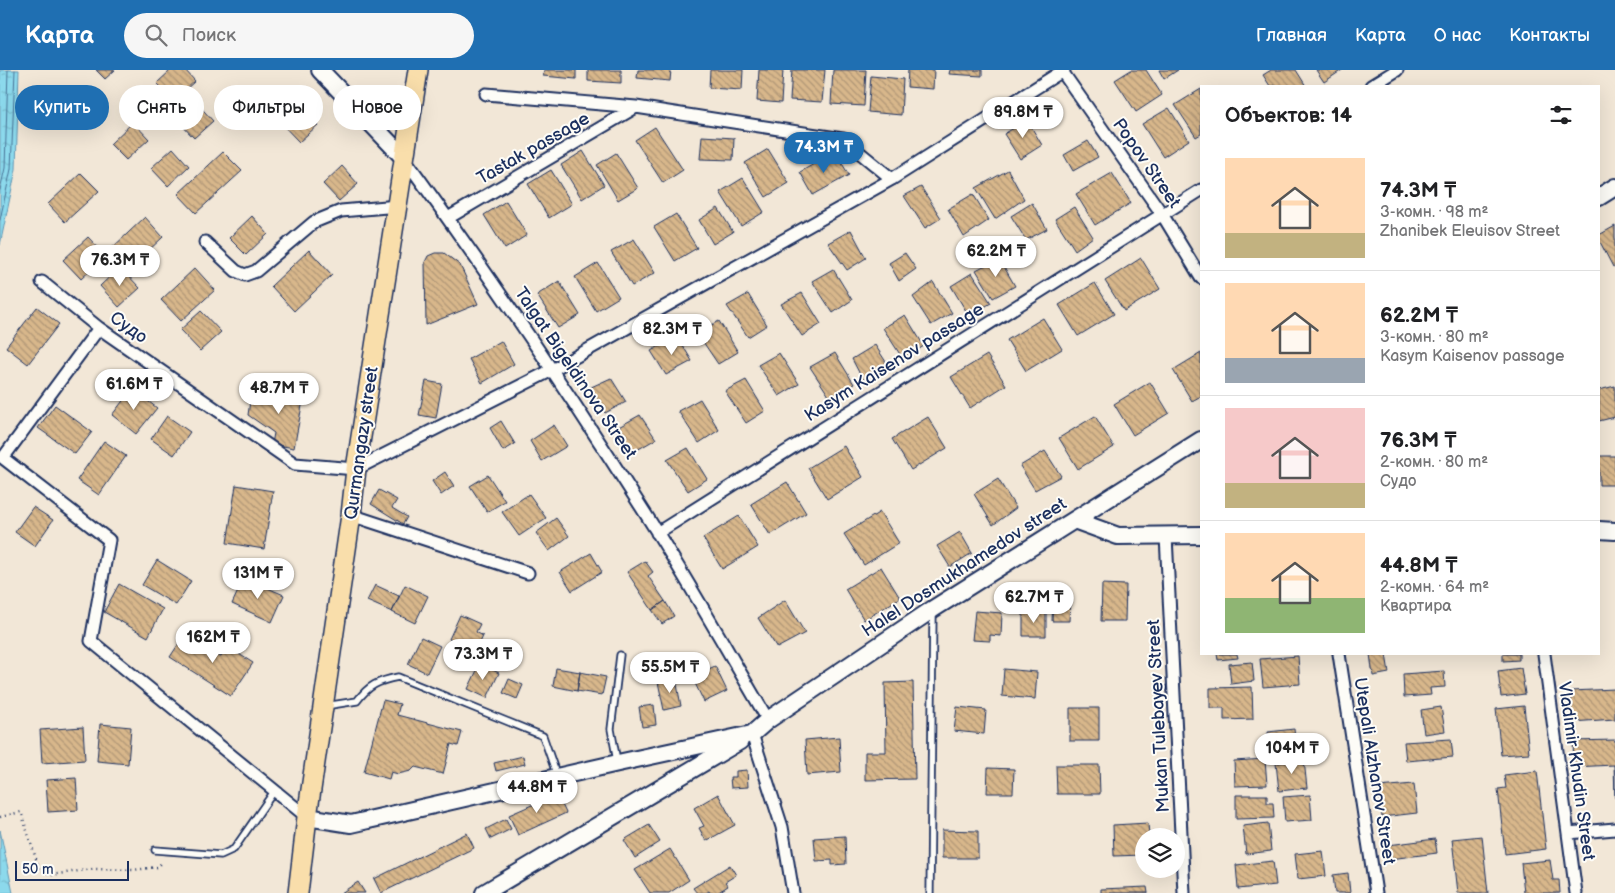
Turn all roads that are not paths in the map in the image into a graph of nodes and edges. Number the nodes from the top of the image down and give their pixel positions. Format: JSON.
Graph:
{"nodes":[{"id":1,"x":320,"y":70,"type":"edge"},
{"id":2,"x":418,"y":70,"type":"edge"},
{"id":3,"x":1397,"y":70,"type":"edge"},
{"id":4,"x":1062,"y":71,"type":"edge"},
{"id":5,"x":1373,"y":85,"type":"edge"},
{"id":6,"x":486,"y":94,"type":"dead end"},
{"id":7,"x":636,"y":107,"type":"junction"},
{"id":8,"x":404,"y":159,"type":"junction"},
{"id":9,"x":892,"y":178,"type":"junction"},
{"id":10,"x":1615,"y":187,"type":"edge"},
{"id":11,"x":1200,"y":191,"type":"edge"},
{"id":12,"x":1600,"y":196,"type":"edge"},
{"id":13,"x":398,"y":206,"type":"junction"},
{"id":14,"x":1162,"y":214,"type":"junction"},
{"id":15,"x":448,"y":218,"type":"junction"},
{"id":16,"x":205,"y":242,"type":"dead end"},
{"id":17,"x":1200,"y":276,"type":"edge"},
{"id":18,"x":42,"y":282,"type":"dead end"},
{"id":19,"x":99,"y":328,"type":"junction"},
{"id":20,"x":552,"y":370,"type":"junction"},
{"id":21,"x":1200,"y":441,"type":"edge"},
{"id":22,"x":356,"y":469,"type":"junction"},
{"id":23,"x":351,"y":515,"type":"junction"},
{"id":24,"x":1074,"y":520,"type":"junction"},
{"id":25,"x":1600,"y":530,"type":"edge"},
{"id":26,"x":1615,"y":530,"type":"edge"},
{"id":27,"x":657,"y":533,"type":"junction"},
{"id":28,"x":1166,"y":536,"type":"junction"},
{"id":29,"x":1200,"y":536,"type":"edge"},
{"id":30,"x":528,"y":573,"type":"dead end"},
{"id":31,"x":933,"y":609,"type":"junction"},
{"id":32,"x":620,"y":655,"type":"dead end"},
{"id":33,"x":1339,"y":655,"type":"edge"},
{"id":34,"x":1544,"y":655,"type":"edge"},
{"id":35,"x":323,"y":706,"type":"junction"},
{"id":36,"x":768,"y":720,"type":"junction"},
{"id":37,"x":752,"y":734,"type":"junction"},
{"id":38,"x":618,"y":763,"type":"junction"},
{"id":39,"x":557,"y":777,"type":"junction"},
{"id":40,"x":274,"y":790,"type":"junction"},
{"id":41,"x":307,"y":817,"type":"junction"},
{"id":42,"x":1615,"y":829,"type":"edge"},
{"id":43,"x":1568,"y":833,"type":"junction"},
{"id":44,"x":155,"y":850,"type":"dead end"},
{"id":45,"x":298,"y":893,"type":"edge"},
{"id":46,"x":484,"y":893,"type":"edge"},
{"id":47,"x":793,"y":893,"type":"edge"},
{"id":48,"x":930,"y":893,"type":"edge"},
{"id":49,"x":1184,"y":893,"type":"edge"},
{"id":50,"x":1376,"y":893,"type":"edge"},
{"id":51,"x":1576,"y":893,"type":"edge"}],
"edges":[{"from":1,"to":8,"type":"street","name":"Talgat Bigeldinova Street"},
{"from":2,"to":8,"type":"main road","name":"Qurmangazy street"},
{"from":3,"to":5,"type":"street"},
{"from":4,"to":9,"type":"street"},
{"from":4,"to":14,"type":"street","name":"Popov Street"},
{"from":6,"to":7,"type":"street","name":"Tastak passage"},
{"from":7,"to":9,"type":"street","name":"Tastak passage"},
{"from":7,"to":15,"type":"street","name":"Tastak passage"},
{"from":8,"to":13,"type":"main road","name":"Qurmangazy street"},
{"from":8,"to":15,"type":"street","name":"Talgat Bigeldinova Street"},
{"from":9,"to":20,"type":"street"},
{"from":10,"to":12,"type":"street"},
{"from":11,"to":14,"type":"street","name":"Kasym Kaisenov passage"},
{"from":13,"to":16,"type":"street"},
{"from":13,"to":22,"type":"main road","name":"Qurmangazy street"},
{"from":14,"to":17,"type":"street","name":"Popov Street"},
{"from":14,"to":27,"type":"street","name":"Kasym Kaisenov passage"},
{"from":15,"to":20,"type":"street","name":"Talgat Bigeldinova Street"},
{"from":18,"to":19,"type":"street","name":"Судо"},
{"from":19,"to":22,"type":"street","name":"Судо"},
{"from":19,"to":40,"type":"street"},
{"from":20,"to":22,"type":"street"},
{"from":20,"to":27,"type":"street","name":"Talgat Bigeldinova Street"},
{"from":21,"to":24,"type":"street","name":"Halel Dosmukhamedov street"},
{"from":22,"to":23,"type":"main road","name":"Qurmangazy street"},
{"from":23,"to":30,"type":"street"},
{"from":23,"to":35,"type":"main road","name":"Qurmangazy street"},
{"from":24,"to":28,"type":"street"},
{"from":24,"to":31,"type":"street","name":"Halel Dosmukhamedov street"},
{"from":25,"to":26,"type":"street"},
{"from":27,"to":36,"type":"street","name":"Talgat Bigeldinova Street"},
{"from":28,"to":29,"type":"street"},
{"from":28,"to":49,"type":"street","name":"Mukan Tulebayev Street"},
{"from":31,"to":36,"type":"street","name":"Halel Dosmukhamedov street"},
{"from":31,"to":48,"type":"lane"},
{"from":32,"to":38,"type":"lane"},
{"from":33,"to":50,"type":"street","name":"Utepali Alzhanov Street"},
{"from":34,"to":43,"type":"street","name":"Vladimir Khudin Street"},
{"from":35,"to":39,"type":"lane"},
{"from":35,"to":41,"type":"main road","name":"Qurmangazy street"},
{"from":36,"to":37,"type":"street","name":"Halel Dosmukhamedov street"},
{"from":37,"to":38,"type":"street","name":"Halel Dosmukhamedov street"},
{"from":37,"to":46,"type":"street","name":"Halel Dosmukhamedov street"},
{"from":37,"to":47,"type":"street"},
{"from":38,"to":39,"type":"street","name":"Halel Dosmukhamedov street"},
{"from":39,"to":41,"type":"street","name":"Halel Dosmukhamedov street"},
{"from":40,"to":41,"type":"street"},
{"from":40,"to":44,"type":"lane"},
{"from":41,"to":45,"type":"main road","name":"Qurmangazy street"},
{"from":42,"to":43,"type":"street"},
{"from":43,"to":51,"type":"street","name":"Vladimir Khudin Street"}]}
